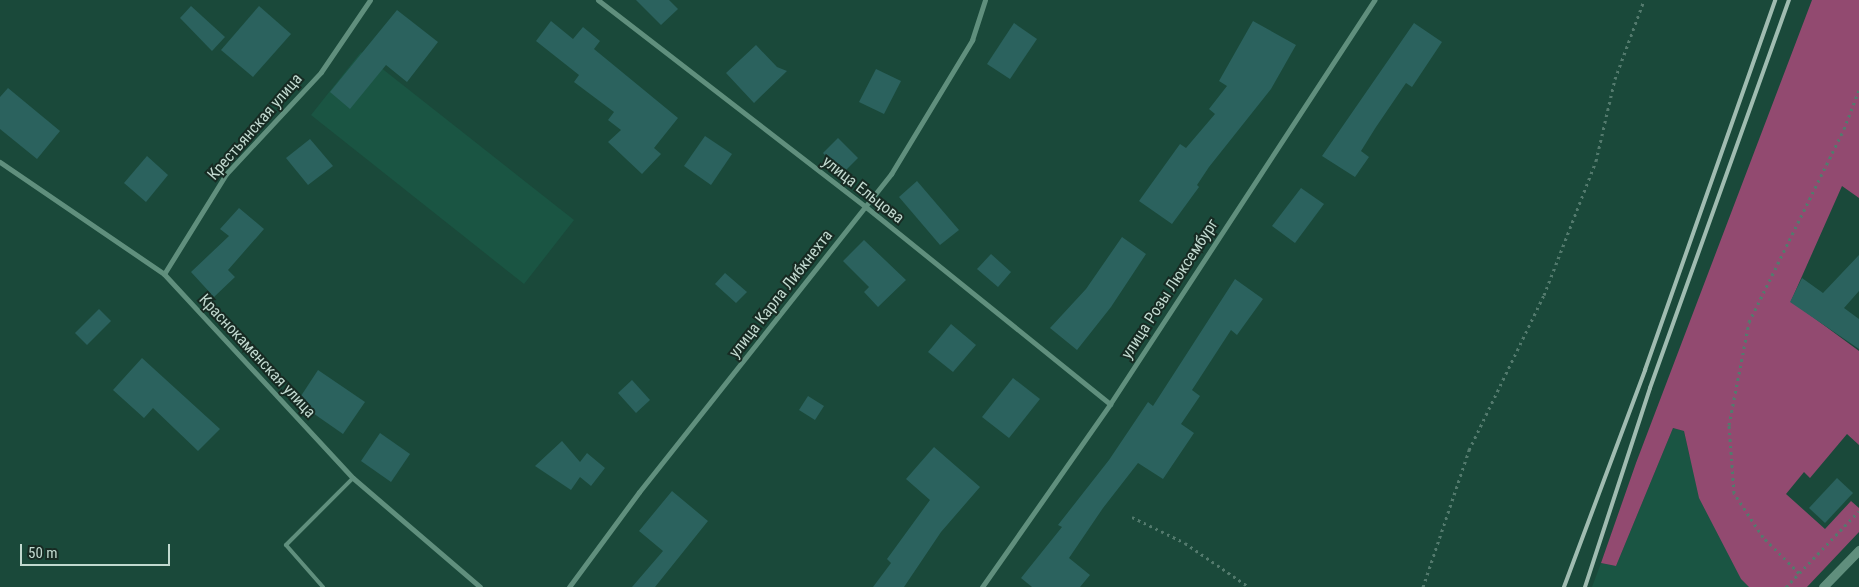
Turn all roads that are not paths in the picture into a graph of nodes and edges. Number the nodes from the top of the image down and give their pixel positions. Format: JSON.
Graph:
{"nodes":[{"id":1,"x":370,"y":0,"type":"edge"},
{"id":2,"x":598,"y":0,"type":"edge"},
{"id":3,"x":985,"y":0,"type":"edge"},
{"id":4,"x":1374,"y":0,"type":"edge"},
{"id":5,"x":0,"y":162,"type":"edge"},
{"id":6,"x":866,"y":207,"type":"junction"},
{"id":7,"x":164,"y":274,"type":"junction"},
{"id":8,"x":1110,"y":404,"type":"junction"},
{"id":9,"x":353,"y":478,"type":"junction"},
{"id":10,"x":1859,"y":550,"type":"edge"},
{"id":11,"x":323,"y":587,"type":"edge"},
{"id":12,"x":480,"y":587,"type":"edge"},
{"id":13,"x":569,"y":587,"type":"edge"},
{"id":14,"x":982,"y":587,"type":"edge"},
{"id":15,"x":1823,"y":587,"type":"edge"}],
"edges":[{"from":1,"to":7,"type":"street","name":"Крестьянская улица"},
{"from":2,"to":6,"type":"street","name":"улица Ельцова"},
{"from":3,"to":6,"type":"street","name":"улица Карла Либкнехта"},
{"from":4,"to":8,"type":"street","name":"улица Розы Люксембург"},
{"from":5,"to":7,"type":"street","name":"Краснокаменская улица"},
{"from":6,"to":8,"type":"street","name":"улица Ельцова"},
{"from":6,"to":13,"type":"street","name":"улица Карла Либкнехта"},
{"from":7,"to":9,"type":"street","name":"Краснокаменская улица"},
{"from":8,"to":14,"type":"street","name":"улица Розы Люксембург"},
{"from":9,"to":11,"type":"lane"},
{"from":9,"to":12,"type":"street","name":"Краснокаменская улица"},
{"from":10,"to":15,"type":"street"}]}
